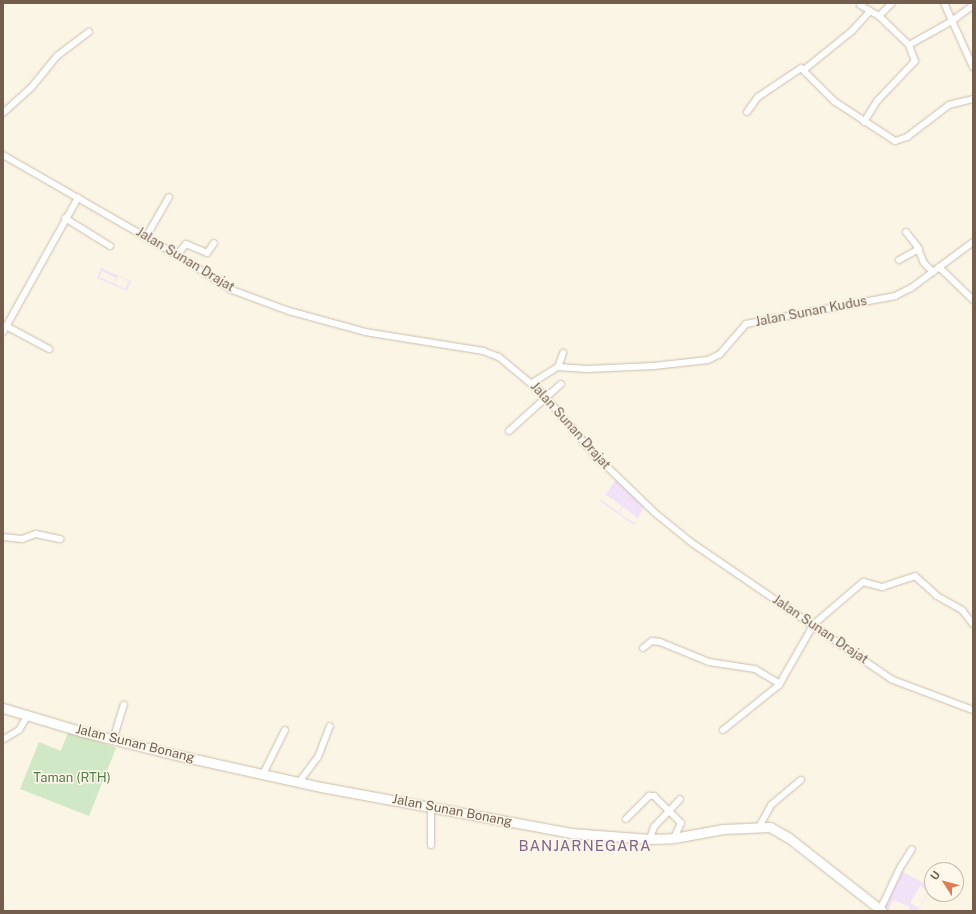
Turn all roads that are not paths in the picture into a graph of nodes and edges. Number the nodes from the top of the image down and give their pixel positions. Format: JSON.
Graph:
{"nodes":[{"id":1,"x":892,"y":3,"type":"edge"},
{"id":2,"x":944,"y":3,"type":"edge"},
{"id":3,"x":863,"y":5,"type":"edge"},
{"id":4,"x":973,"y":5,"type":"edge"},
{"id":5,"x":870,"y":11,"type":"junction"},
{"id":6,"x":879,"y":16,"type":"junction"},
{"id":7,"x":952,"y":21,"type":"junction"},
{"id":8,"x":89,"y":32,"type":"dead end"},
{"id":9,"x":909,"y":45,"type":"junction"},
{"id":10,"x":973,"y":67,"type":"edge"},
{"id":11,"x":804,"y":69,"type":"junction"},
{"id":12,"x":973,"y":100,"type":"edge"},
{"id":13,"x":747,"y":112,"type":"dead end"},
{"id":14,"x":3,"y":113,"type":"edge"},
{"id":15,"x":864,"y":122,"type":"junction"},
{"id":16,"x":3,"y":155,"type":"edge"},
{"id":17,"x":169,"y":197,"type":"dead end"},
{"id":18,"x":78,"y":198,"type":"junction"},
{"id":19,"x":65,"y":218,"type":"junction"},
{"id":20,"x":906,"y":232,"type":"dead end"},
{"id":21,"x":146,"y":237,"type":"junction"},
{"id":22,"x":973,"y":242,"type":"edge"},
{"id":23,"x":214,"y":243,"type":"dead end"},
{"id":24,"x":110,"y":246,"type":"dead end"},
{"id":25,"x":919,"y":249,"type":"junction"},
{"id":26,"x":177,"y":255,"type":"junction"},
{"id":27,"x":898,"y":260,"type":"dead end"},
{"id":28,"x":939,"y":267,"type":"junction"},
{"id":29,"x":933,"y":272,"type":"junction"},
{"id":30,"x":973,"y":300,"type":"edge"},
{"id":31,"x":5,"y":329,"type":"edge"},
{"id":32,"x":49,"y":349,"type":"dead end"},
{"id":33,"x":563,"y":353,"type":"dead end"},
{"id":34,"x":558,"y":367,"type":"junction"},
{"id":35,"x":532,"y":383,"type":"junction"},
{"id":36,"x":561,"y":384,"type":"dead end"},
{"id":37,"x":546,"y":397,"type":"junction"},
{"id":38,"x":509,"y":430,"type":"dead end"},
{"id":39,"x":3,"y":537,"type":"edge"},
{"id":40,"x":60,"y":539,"type":"dead end"},
{"id":41,"x":814,"y":624,"type":"junction"},
{"id":42,"x":973,"y":624,"type":"edge"},
{"id":43,"x":643,"y":648,"type":"dead end"},
{"id":44,"x":780,"y":684,"type":"junction"},
{"id":45,"x":124,"y":706,"type":"dead end"},
{"id":46,"x":3,"y":708,"type":"edge"},
{"id":47,"x":973,"y":710,"type":"edge"},
{"id":48,"x":28,"y":715,"type":"junction"},
{"id":49,"x":330,"y":726,"type":"dead end"},
{"id":50,"x":285,"y":730,"type":"dead end"},
{"id":51,"x":723,"y":730,"type":"dead end"},
{"id":52,"x":4,"y":738,"type":"dead end"},
{"id":53,"x":112,"y":740,"type":"junction"},
{"id":54,"x":263,"y":774,"type":"junction"},
{"id":55,"x":801,"y":780,"type":"dead end"},
{"id":56,"x":299,"y":782,"type":"junction"},
{"id":57,"x":680,"y":799,"type":"dead end"},
{"id":58,"x":431,"y":808,"type":"junction"},
{"id":59,"x":670,"y":810,"type":"junction"},
{"id":60,"x":626,"y":819,"type":"dead end"},
{"id":61,"x":759,"y":827,"type":"junction"},
{"id":62,"x":674,"y":838,"type":"junction"},
{"id":63,"x":650,"y":839,"type":"junction"},
{"id":64,"x":431,"y":845,"type":"dead end"},
{"id":65,"x":912,"y":849,"type":"dead end"},
{"id":66,"x":881,"y":910,"type":"edge"}],
"edges":[{"from":1,"to":6,"type":"street"},
{"from":2,"to":7,"type":"street"},
{"from":3,"to":5,"type":"street"},
{"from":4,"to":7,"type":"street"},
{"from":5,"to":6,"type":"street"},
{"from":5,"to":11,"type":"street"},
{"from":6,"to":9,"type":"street"},
{"from":7,"to":9,"type":"street"},
{"from":7,"to":10,"type":"street"},
{"from":8,"to":14,"type":"street"},
{"from":9,"to":15,"type":"street"},
{"from":11,"to":13,"type":"street"},
{"from":11,"to":15,"type":"street"},
{"from":12,"to":15,"type":"street"},
{"from":16,"to":18,"type":"street","name":"Jalan Sunan Drajat"},
{"from":17,"to":21,"type":"street"},
{"from":18,"to":19,"type":"street"},
{"from":18,"to":21,"type":"street","name":"Jalan Sunan Drajat"},
{"from":19,"to":24,"type":"street"},
{"from":19,"to":31,"type":"street"},
{"from":20,"to":25,"type":"street"},
{"from":21,"to":26,"type":"street","name":"Jalan Sunan Drajat"},
{"from":22,"to":28,"type":"street","name":"Jalan Sunan Kudus"},
{"from":23,"to":26,"type":"street"},
{"from":25,"to":27,"type":"street"},
{"from":25,"to":29,"type":"street"},
{"from":26,"to":35,"type":"street","name":"Jalan Sunan Drajat"},
{"from":28,"to":29,"type":"street","name":"Jalan Sunan Kudus"},
{"from":28,"to":30,"type":"street"},
{"from":29,"to":34,"type":"street","name":"Jalan Sunan Kudus"},
{"from":31,"to":32,"type":"street"},
{"from":33,"to":34,"type":"street"},
{"from":34,"to":35,"type":"street"},
{"from":35,"to":37,"type":"street","name":"Jalan Sunan Drajat"},
{"from":36,"to":37,"type":"street"},
{"from":37,"to":38,"type":"street"},
{"from":37,"to":41,"type":"street","name":"Jalan Sunan Drajat"},
{"from":39,"to":40,"type":"street"},
{"from":41,"to":42,"type":"street"},
{"from":41,"to":44,"type":"street"},
{"from":41,"to":47,"type":"street","name":"Jalan Sunan Drajat"},
{"from":43,"to":44,"type":"street"},
{"from":44,"to":51,"type":"street"},
{"from":45,"to":53,"type":"street"},
{"from":46,"to":48,"type":"street","name":"Jalan Sunan Bonang"},
{"from":48,"to":52,"type":"street"},
{"from":48,"to":53,"type":"street","name":"Jalan Sunan Bonang"},
{"from":49,"to":56,"type":"street"},
{"from":50,"to":54,"type":"street"},
{"from":53,"to":54,"type":"street","name":"Jalan Sunan Bonang"},
{"from":54,"to":56,"type":"street","name":"Jalan Sunan Bonang"},
{"from":55,"to":61,"type":"street"},
{"from":56,"to":58,"type":"street","name":"Jalan Sunan Bonang"},
{"from":57,"to":59,"type":"street"},
{"from":58,"to":63,"type":"street","name":"Jalan Sunan Bonang"},
{"from":58,"to":64,"type":"street"},
{"from":59,"to":60,"type":"street"},
{"from":59,"to":62,"type":"street"},
{"from":59,"to":63,"type":"street"},
{"from":61,"to":62,"type":"street","name":"Jalan Sunan Bonang"},
{"from":61,"to":66,"type":"street","name":"Jalan Sunan Bonang"},
{"from":62,"to":63,"type":"street","name":"Jalan Sunan Bonang"},
{"from":65,"to":66,"type":"street"}]}
